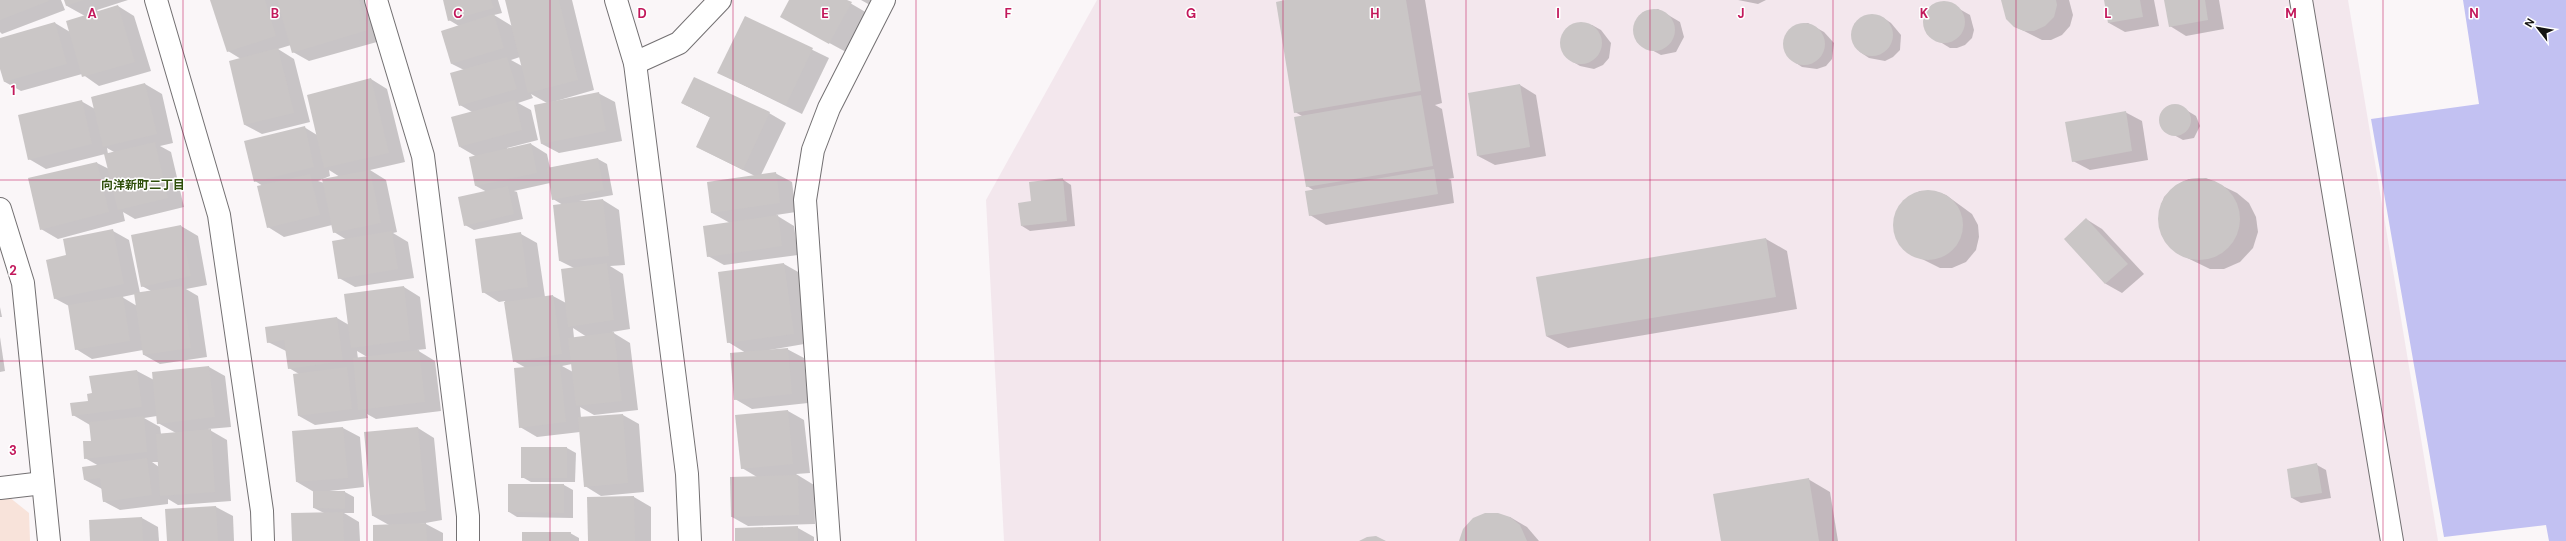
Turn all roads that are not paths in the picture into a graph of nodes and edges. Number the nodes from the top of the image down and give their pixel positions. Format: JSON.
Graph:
{"nodes":[{"id":1,"x":156,"y":0,"type":"edge"},
{"id":2,"x":376,"y":0,"type":"edge"},
{"id":3,"x":616,"y":0,"type":"edge"},
{"id":4,"x":720,"y":0,"type":"edge"},
{"id":5,"x":884,"y":0,"type":"edge"},
{"id":6,"x":2301,"y":0,"type":"edge"},
{"id":7,"x":635,"y":63,"type":"junction"},
{"id":8,"x":0,"y":209,"type":"edge"},
{"id":9,"x":43,"y":483,"type":"junction"},
{"id":10,"x":0,"y":488,"type":"edge"},
{"id":11,"x":49,"y":541,"type":"edge"},
{"id":12,"x":263,"y":541,"type":"edge"},
{"id":13,"x":468,"y":541,"type":"edge"},
{"id":14,"x":690,"y":541,"type":"edge"},
{"id":15,"x":830,"y":541,"type":"edge"},
{"id":16,"x":2392,"y":541,"type":"edge"}],
"edges":[{"from":1,"to":12,"type":"street"},
{"from":2,"to":13,"type":"street"},
{"from":3,"to":7,"type":"street"},
{"from":4,"to":7,"type":"street"},
{"from":5,"to":15,"type":"street"},
{"from":6,"to":16,"type":"street"},
{"from":7,"to":14,"type":"street"},
{"from":8,"to":9,"type":"street"},
{"from":9,"to":10,"type":"street"},
{"from":9,"to":11,"type":"street"}]}
